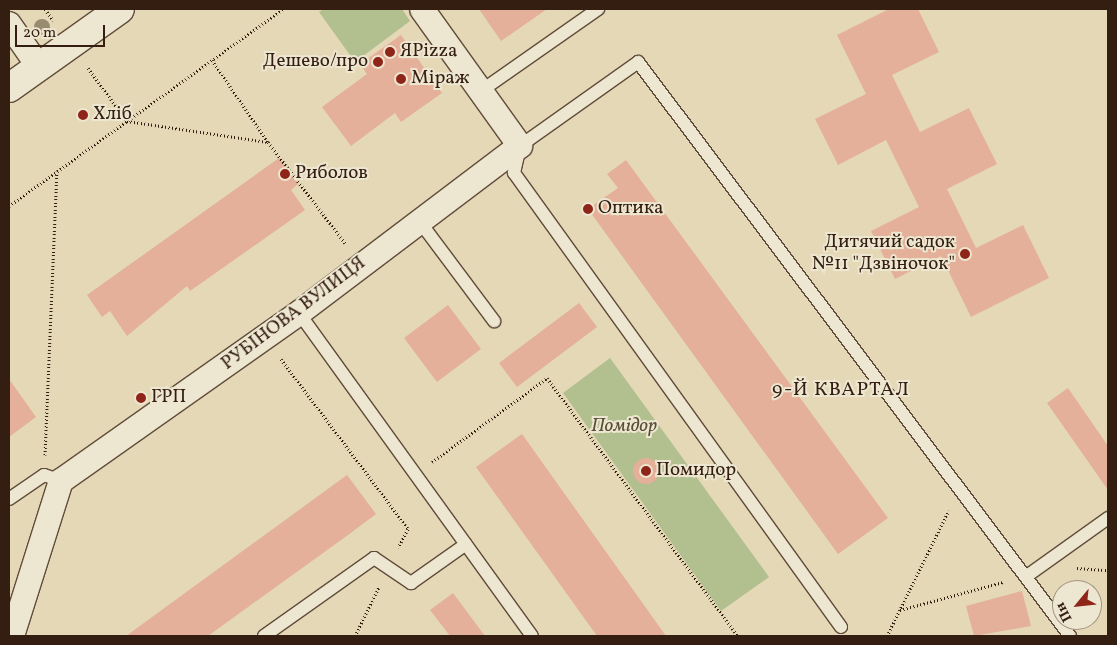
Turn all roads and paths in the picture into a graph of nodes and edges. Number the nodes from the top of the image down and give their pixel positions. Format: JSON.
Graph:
{"nodes":[{"id":1,"x":45,"y":9,"type":"edge"},
{"id":2,"x":120,"y":9,"type":"edge"},
{"id":3,"x":283,"y":9,"type":"edge"},
{"id":4,"x":422,"y":9,"type":"edge"},
{"id":5,"x":598,"y":9,"type":"edge"},
{"id":6,"x":9,"y":24,"type":"edge"},
{"id":7,"x":71,"y":44,"type":"junction"},
{"id":8,"x":212,"y":60,"type":"junction"},
{"id":9,"x":39,"y":67,"type":"junction"},
{"id":10,"x":9,"y":88,"type":"edge"},
{"id":11,"x":481,"y":91,"type":"junction"},
{"id":12,"x":126,"y":121,"type":"junction"},
{"id":13,"x":268,"y":142,"type":"junction"},
{"id":14,"x":520,"y":146,"type":"junction"},
{"id":15,"x":57,"y":171,"type":"junction"},
{"id":16,"x":9,"y":206,"type":"edge"},
{"id":17,"x":420,"y":222,"type":"junction"},
{"id":18,"x":360,"y":264,"type":"junction"},
{"id":19,"x":299,"y":313,"type":"junction"},
{"id":20,"x":494,"y":321,"type":"dead end"},
{"id":21,"x":265,"y":338,"type":"junction"},
{"id":22,"x":416,"y":474,"type":"junction"},
{"id":23,"x":53,"y":478,"type":"junction"},
{"id":24,"x":961,"y":487,"type":"junction"},
{"id":25,"x":9,"y":499,"type":"edge"},
{"id":26,"x":1108,"y":518,"type":"edge"},
{"id":27,"x":466,"y":544,"type":"junction"},
{"id":28,"x":389,"y":568,"type":"junction"},
{"id":29,"x":1027,"y":576,"type":"junction"},
{"id":30,"x":900,"y":610,"type":"junction"},
{"id":31,"x":841,"y":627,"type":"dead end"},
{"id":32,"x":12,"y":636,"type":"edge"},
{"id":33,"x":264,"y":636,"type":"edge"},
{"id":34,"x":355,"y":636,"type":"edge"},
{"id":35,"x":532,"y":636,"type":"edge"},
{"id":36,"x":738,"y":636,"type":"edge"},
{"id":37,"x":887,"y":636,"type":"edge"},
{"id":38,"x":1070,"y":636,"type":"edge"}],
"edges":[{"from":1,"to":7,"type":"path"},
{"from":2,"to":7,"type":"main road"},
{"from":3,"to":8,"type":"path"},
{"from":4,"to":11,"type":"street"},
{"from":5,"to":11,"type":"lane"},
{"from":6,"to":9,"type":"street"},
{"from":7,"to":9,"type":"main road"},
{"from":7,"to":12,"type":"path"},
{"from":8,"to":12,"type":"path"},
{"from":8,"to":13,"type":"path"},
{"from":9,"to":10,"type":"main road"},
{"from":11,"to":14,"type":"street"},
{"from":12,"to":13,"type":"path"},
{"from":12,"to":15,"type":"path"},
{"from":13,"to":18,"type":"path"},
{"from":14,"to":17,"type":"street","name":"РУБІНОВА ВУЛИЦЯ"},
{"from":14,"to":24,"type":"lane"},
{"from":14,"to":31,"type":"lane"},
{"from":15,"to":16,"type":"path"},
{"from":15,"to":23,"type":"path"},
{"from":17,"to":18,"type":"street","name":"РУБІНОВА ВУЛИЦЯ"},
{"from":17,"to":20,"type":"lane"},
{"from":18,"to":19,"type":"street","name":"РУБІНОВА ВУЛИЦЯ"},
{"from":19,"to":21,"type":"street","name":"РУБІНОВА ВУЛИЦЯ"},
{"from":19,"to":22,"type":"lane"},
{"from":21,"to":23,"type":"street","name":"РУБІНОВА ВУЛИЦЯ"},
{"from":21,"to":28,"type":"path"},
{"from":22,"to":27,"type":"lane"},
{"from":22,"to":36,"type":"path"},
{"from":23,"to":25,"type":"lane"},
{"from":23,"to":32,"type":"street"},
{"from":24,"to":29,"type":"lane"},
{"from":24,"to":30,"type":"path"},
{"from":26,"to":29,"type":"lane"},
{"from":27,"to":28,"type":"lane"},
{"from":27,"to":35,"type":"lane"},
{"from":28,"to":33,"type":"lane"},
{"from":28,"to":34,"type":"path"},
{"from":29,"to":30,"type":"path"},
{"from":29,"to":38,"type":"lane"},
{"from":30,"to":37,"type":"path"}]}
